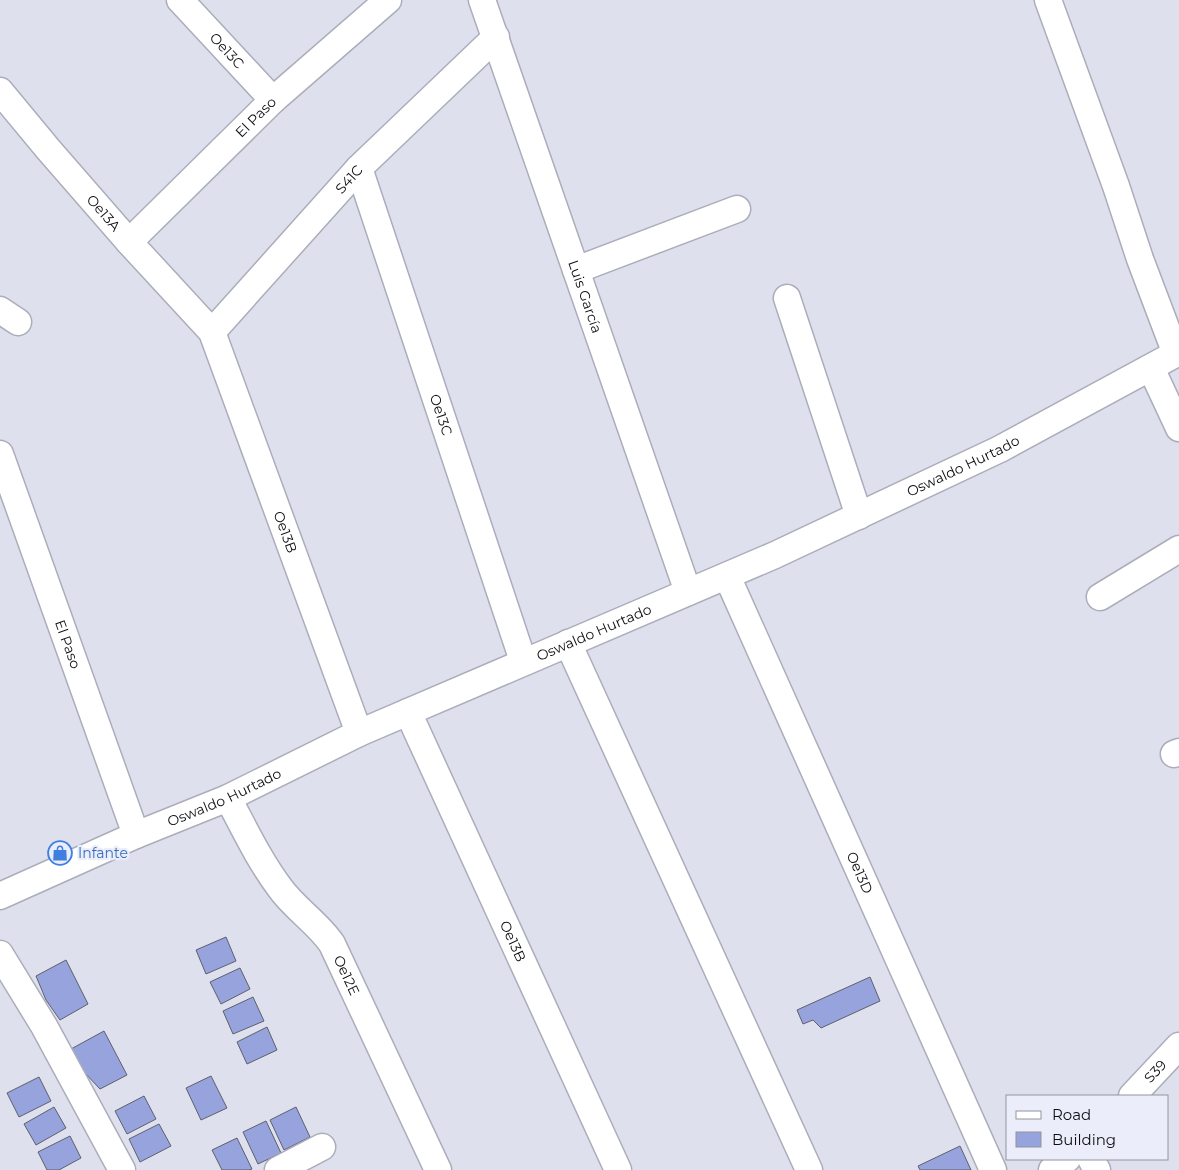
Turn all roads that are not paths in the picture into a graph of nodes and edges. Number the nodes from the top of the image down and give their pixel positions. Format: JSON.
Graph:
{"nodes":[{"id":1,"x":180,"y":0,"type":"edge"},
{"id":2,"x":388,"y":0,"type":"edge"},
{"id":3,"x":482,"y":0,"type":"edge"},
{"id":4,"x":1048,"y":0,"type":"edge"},
{"id":5,"x":496,"y":38,"type":"junction"},
{"id":6,"x":0,"y":90,"type":"edge"},
{"id":7,"x":273,"y":100,"type":"junction"},
{"id":8,"x":359,"y":168,"type":"junction"},
{"id":9,"x":738,"y":209,"type":"dead end"},
{"id":10,"x":129,"y":242,"type":"junction"},
{"id":11,"x":576,"y":270,"type":"junction"},
{"id":12,"x":787,"y":298,"type":"dead end"},
{"id":13,"x":212,"y":332,"type":"junction"},
{"id":14,"x":1177,"y":353,"type":"edge"},
{"id":15,"x":1151,"y":368,"type":"junction"},
{"id":16,"x":1179,"y":428,"type":"edge"},
{"id":17,"x":0,"y":454,"type":"edge"},
{"id":18,"x":859,"y":516,"type":"junction"},
{"id":19,"x":1179,"y":549,"type":"edge"},
{"id":20,"x":727,"y":576,"type":"junction"},
{"id":21,"x":688,"y":592,"type":"junction"},
{"id":22,"x":1100,"y":597,"type":"dead end"},
{"id":23,"x":568,"y":643,"type":"junction"},
{"id":24,"x":524,"y":661,"type":"junction"},
{"id":25,"x":408,"y":712,"type":"junction"},
{"id":26,"x":359,"y":732,"type":"junction"},
{"id":27,"x":228,"y":798,"type":"junction"},
{"id":28,"x":136,"y":835,"type":"junction"},
{"id":29,"x":0,"y":896,"type":"edge"},
{"id":30,"x":0,"y":954,"type":"edge"},
{"id":31,"x":1179,"y":1046,"type":"edge"},
{"id":32,"x":1133,"y":1095,"type":"edge"},
{"id":33,"x":322,"y":1148,"type":"dead end"},
{"id":34,"x":1066,"y":1160,"type":"edge"},
{"id":35,"x":122,"y":1170,"type":"edge"},
{"id":36,"x":278,"y":1170,"type":"edge"},
{"id":37,"x":438,"y":1170,"type":"edge"},
{"id":38,"x":618,"y":1170,"type":"edge"},
{"id":39,"x":809,"y":1170,"type":"edge"},
{"id":40,"x":993,"y":1170,"type":"edge"},
{"id":41,"x":1052,"y":1170,"type":"edge"}],
"edges":[{"from":1,"to":7,"type":"street","name":"Oe13C"},
{"from":2,"to":7,"type":"street","name":"El Paso"},
{"from":3,"to":5,"type":"street","name":"Luis García"},
{"from":4,"to":14,"type":"street"},
{"from":5,"to":8,"type":"street","name":"S41C"},
{"from":5,"to":11,"type":"street","name":"Luis García"},
{"from":6,"to":10,"type":"street","name":"Oe13A"},
{"from":7,"to":10,"type":"street","name":"El Paso"},
{"from":8,"to":13,"type":"street","name":"S41C"},
{"from":8,"to":24,"type":"street","name":"Oe13C"},
{"from":9,"to":11,"type":"street"},
{"from":10,"to":13,"type":"street","name":"Oe13A"},
{"from":11,"to":21,"type":"street","name":"Luis García"},
{"from":12,"to":18,"type":"street"},
{"from":13,"to":26,"type":"street","name":"Oe13B"},
{"from":14,"to":15,"type":"street","name":"Oswaldo Hurtado"},
{"from":15,"to":16,"type":"street"},
{"from":15,"to":18,"type":"street","name":"Oswaldo Hurtado"},
{"from":17,"to":28,"type":"street","name":"El Paso"},
{"from":18,"to":20,"type":"street","name":"Oswaldo Hurtado"},
{"from":19,"to":22,"type":"street"},
{"from":20,"to":21,"type":"street","name":"Oswaldo Hurtado"},
{"from":20,"to":40,"type":"street","name":"Oe13D"},
{"from":21,"to":23,"type":"street","name":"Oswaldo Hurtado"},
{"from":23,"to":24,"type":"street","name":"Oswaldo Hurtado"},
{"from":23,"to":39,"type":"street"},
{"from":24,"to":25,"type":"street","name":"Oswaldo Hurtado"},
{"from":25,"to":26,"type":"street","name":"Oswaldo Hurtado"},
{"from":25,"to":38,"type":"street","name":"Oe13B"},
{"from":26,"to":27,"type":"street","name":"Oswaldo Hurtado"},
{"from":27,"to":28,"type":"street","name":"Oswaldo Hurtado"},
{"from":27,"to":37,"type":"street","name":"Oe12E"},
{"from":28,"to":29,"type":"street","name":"Oswaldo Hurtado"},
{"from":30,"to":35,"type":"street"},
{"from":31,"to":32,"type":"street","name":"S39"},
{"from":33,"to":36,"type":"street"},
{"from":34,"to":41,"type":"street"}]}
